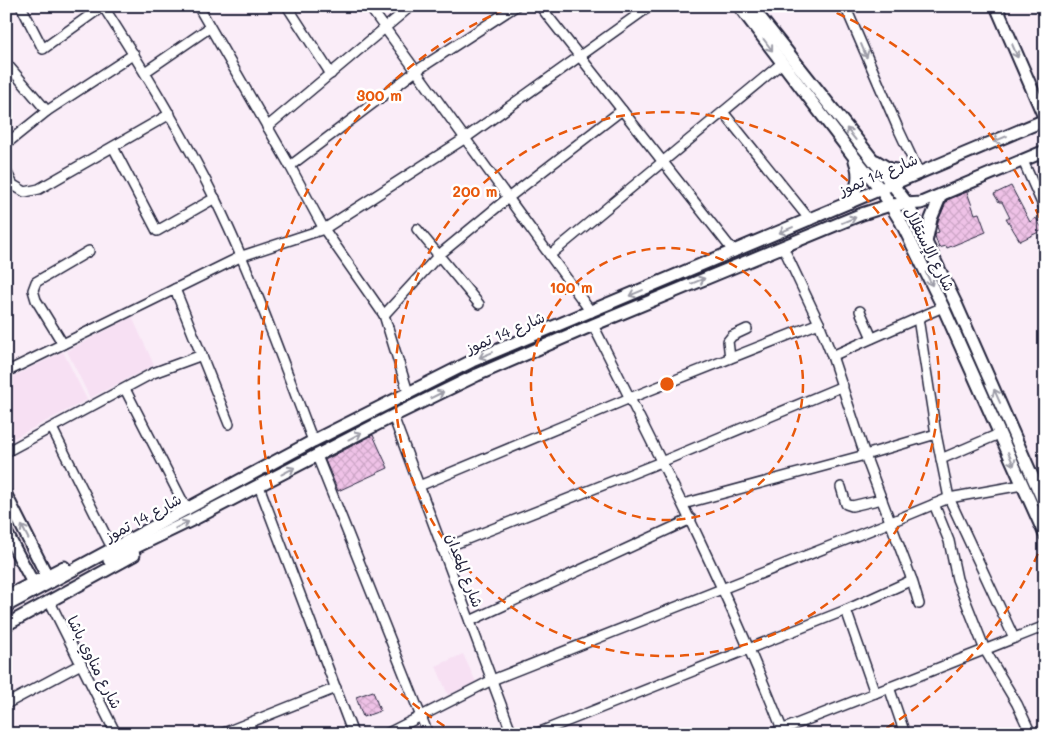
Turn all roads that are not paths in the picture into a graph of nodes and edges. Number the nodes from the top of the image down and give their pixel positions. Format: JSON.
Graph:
{"nodes":[{"id":1,"x":20,"y":6,"type":"edge"},
{"id":2,"x":103,"y":6,"type":"edge"},
{"id":3,"x":198,"y":6,"type":"edge"},
{"id":4,"x":286,"y":6,"type":"edge"},
{"id":5,"x":369,"y":6,"type":"edge"},
{"id":6,"x":411,"y":6,"type":"edge"},
{"id":7,"x":516,"y":6,"type":"edge"},
{"id":8,"x":540,"y":6,"type":"edge"},
{"id":9,"x":650,"y":6,"type":"edge"},
{"id":10,"x":739,"y":6,"type":"edge"},
{"id":11,"x":751,"y":6,"type":"edge"},
{"id":12,"x":845,"y":6,"type":"edge"},
{"id":13,"x":996,"y":6,"type":"edge"},
{"id":14,"x":209,"y":28,"type":"junction"},
{"id":15,"x":385,"y":29,"type":"junction"},
{"id":16,"x":134,"y":54,"type":"junction"},
{"id":17,"x":580,"y":56,"type":"junction"},
{"id":18,"x":6,"y":63,"type":"edge"},
{"id":19,"x":782,"y":63,"type":"junction"},
{"id":20,"x":416,"y":71,"type":"junction"},
{"id":21,"x":145,"y":72,"type":"junction"},
{"id":22,"x":331,"y":74,"type":"junction"},
{"id":23,"x":622,"y":110,"type":"junction"},
{"id":24,"x":47,"y":111,"type":"junction"},
{"id":25,"x":723,"y":112,"type":"junction"},
{"id":26,"x":170,"y":114,"type":"junction"},
{"id":27,"x":1045,"y":119,"type":"edge"},
{"id":28,"x":267,"y":127,"type":"junction"},
{"id":29,"x":464,"y":139,"type":"junction"},
{"id":30,"x":6,"y":144,"type":"edge"},
{"id":31,"x":113,"y":147,"type":"junction"},
{"id":32,"x":1045,"y":151,"type":"edge"},
{"id":33,"x":851,"y":153,"type":"junction"},
{"id":34,"x":869,"y":157,"type":"junction"},
{"id":35,"x":663,"y":161,"type":"junction"},
{"id":36,"x":1023,"y":161,"type":"junction"},
{"id":37,"x":290,"y":166,"type":"junction"},
{"id":38,"x":6,"y":172,"type":"edge"},
{"id":39,"x":920,"y":173,"type":"junction"},
{"id":40,"x":892,"y":185,"type":"junction"},
{"id":41,"x":881,"y":190,"type":"junction"},
{"id":42,"x":941,"y":195,"type":"junction"},
{"id":43,"x":215,"y":198,"type":"junction"},
{"id":44,"x":508,"y":198,"type":"junction"},
{"id":45,"x":851,"y":202,"type":"junction"},
{"id":46,"x":907,"y":203,"type":"junction"},
{"id":47,"x":890,"y":205,"type":"junction"},
{"id":48,"x":1045,"y":210,"type":"edge"},
{"id":49,"x":810,"y":220,"type":"junction"},
{"id":50,"x":324,"y":229,"type":"junction"},
{"id":51,"x":417,"y":229,"type":"dead end"},
{"id":52,"x":926,"y":242,"type":"junction"},
{"id":53,"x":783,"y":247,"type":"junction"},
{"id":54,"x":88,"y":251,"type":"dead end"},
{"id":55,"x":734,"y":252,"type":"junction"},
{"id":56,"x":439,"y":255,"type":"junction"},
{"id":57,"x":550,"y":255,"type":"junction"},
{"id":58,"x":242,"y":256,"type":"junction"},
{"id":59,"x":176,"y":289,"type":"junction"},
{"id":60,"x":478,"y":304,"type":"dead end"},
{"id":61,"x":943,"y":308,"type":"junction"},
{"id":62,"x":860,"y":311,"type":"dead end"},
{"id":63,"x":590,"y":312,"type":"junction"},
{"id":64,"x":384,"y":315,"type":"junction"},
{"id":65,"x":918,"y":318,"type":"junction"},
{"id":66,"x":819,"y":323,"type":"junction"},
{"id":67,"x":593,"y":325,"type":"junction"},
{"id":68,"x":747,"y":329,"type":"dead end"},
{"id":69,"x":872,"y":338,"type":"junction"},
{"id":70,"x":62,"y":344,"type":"junction"},
{"id":71,"x":202,"y":355,"type":"junction"},
{"id":72,"x":832,"y":356,"type":"junction"},
{"id":73,"x":730,"y":358,"type":"junction"},
{"id":74,"x":6,"y":372,"type":"edge"},
{"id":75,"x":843,"y":386,"type":"junction"},
{"id":76,"x":125,"y":389,"type":"junction"},
{"id":77,"x":408,"y":392,"type":"junction"},
{"id":78,"x":630,"y":398,"type":"junction"},
{"id":79,"x":393,"y":416,"type":"junction"},
{"id":80,"x":229,"y":424,"type":"dead end"},
{"id":81,"x":52,"y":428,"type":"junction"},
{"id":82,"x":936,"y":434,"type":"junction"},
{"id":83,"x":999,"y":434,"type":"junction"},
{"id":84,"x":313,"y":441,"type":"junction"},
{"id":85,"x":6,"y":452,"type":"edge"},
{"id":86,"x":865,"y":455,"type":"junction"},
{"id":87,"x":317,"y":456,"type":"junction"},
{"id":88,"x":941,"y":459,"type":"junction"},
{"id":89,"x":661,"y":462,"type":"junction"},
{"id":90,"x":1022,"y":485,"type":"junction"},
{"id":91,"x":1041,"y":485,"type":"edge"},
{"id":92,"x":259,"y":486,"type":"junction"},
{"id":93,"x":419,"y":486,"type":"junction"},
{"id":94,"x":841,"y":487,"type":"dead end"},
{"id":95,"x":6,"y":495,"type":"edge"},
{"id":96,"x":949,"y":498,"type":"junction"},
{"id":97,"x":882,"y":499,"type":"junction"},
{"id":98,"x":683,"y":504,"type":"junction"},
{"id":99,"x":934,"y":504,"type":"junction"},
{"id":100,"x":1045,"y":505,"type":"edge"},
{"id":101,"x":187,"y":510,"type":"junction"},
{"id":102,"x":691,"y":520,"type":"junction"},
{"id":103,"x":891,"y":522,"type":"junction"},
{"id":104,"x":6,"y":532,"type":"edge"},
{"id":105,"x":153,"y":534,"type":"junction"},
{"id":106,"x":1045,"y":535,"type":"edge"},
{"id":107,"x":110,"y":544,"type":"junction"},
{"id":108,"x":442,"y":548,"type":"junction"},
{"id":109,"x":104,"y":559,"type":"junction"},
{"id":110,"x":45,"y":572,"type":"junction"},
{"id":111,"x":31,"y":579,"type":"junction"},
{"id":112,"x":912,"y":580,"type":"junction"},
{"id":113,"x":723,"y":588,"type":"junction"},
{"id":114,"x":6,"y":597,"type":"edge"},
{"id":115,"x":50,"y":602,"type":"junction"},
{"id":116,"x":920,"y":604,"type":"dead end"},
{"id":117,"x":6,"y":606,"type":"edge"},
{"id":118,"x":846,"y":610,"type":"junction"},
{"id":119,"x":6,"y":614,"type":"edge"},
{"id":120,"x":470,"y":622,"type":"junction"},
{"id":121,"x":6,"y":625,"type":"edge"},
{"id":122,"x":1045,"y":626,"type":"edge"},
{"id":123,"x":1014,"y":638,"type":"junction"},
{"id":124,"x":748,"y":647,"type":"junction"},
{"id":125,"x":985,"y":650,"type":"junction"},
{"id":126,"x":81,"y":664,"type":"junction"},
{"id":127,"x":492,"y":680,"type":"junction"},
{"id":128,"x":889,"y":687,"type":"junction"},
{"id":129,"x":336,"y":688,"type":"junction"},
{"id":130,"x":874,"y":693,"type":"junction"},
{"id":131,"x":6,"y":704,"type":"edge"},
{"id":132,"x":422,"y":716,"type":"junction"},
{"id":133,"x":783,"y":731,"type":"edge"},
{"id":134,"x":113,"y":733,"type":"edge"},
{"id":135,"x":221,"y":734,"type":"edge"},
{"id":136,"x":353,"y":734,"type":"edge"},
{"id":137,"x":386,"y":734,"type":"edge"},
{"id":138,"x":428,"y":734,"type":"edge"},
{"id":139,"x":512,"y":734,"type":"edge"},
{"id":140,"x":536,"y":734,"type":"edge"},
{"id":141,"x":770,"y":734,"type":"edge"},
{"id":142,"x":905,"y":734,"type":"edge"},
{"id":143,"x":1031,"y":734,"type":"edge"}],
"edges":[{"from":1,"to":2,"type":"street"},
{"from":2,"to":16,"type":"street"},
{"from":3,"to":14,"type":"street"},
{"from":4,"to":22,"type":"street"},
{"from":5,"to":15,"type":"street"},
{"from":6,"to":15,"type":"street"},
{"from":7,"to":20,"type":"street"},
{"from":8,"to":17,"type":"street"},
{"from":9,"to":17,"type":"street"},
{"from":10,"to":19,"type":"main road","name":"شارع الإستقلال","one_way":true},
{"from":34,"to":11,"type":"main road","name":"شارع الإستقلال","one_way":true},
{"from":12,"to":39,"type":"street","one_way":true},
{"from":13,"to":27,"type":"main road","one_way":true},
{"from":14,"to":21,"type":"street"},
{"from":14,"to":28,"type":"street"},
{"from":15,"to":20,"type":"street"},
{"from":15,"to":22,"type":"street"},
{"from":16,"to":21,"type":"street"},
{"from":16,"to":24,"type":"street"},
{"from":17,"to":23,"type":"street"},
{"from":17,"to":29,"type":"street"},
{"from":18,"to":24,"type":"street"},
{"from":19,"to":25,"type":"street"},
{"from":19,"to":33,"type":"main road","name":"شارع الإستقلال"},
{"from":20,"to":29,"type":"street"},
{"from":20,"to":37,"type":"street"},
{"from":21,"to":26,"type":"street"},
{"from":22,"to":28,"type":"street"},
{"from":23,"to":35,"type":"street"},
{"from":23,"to":44,"type":"street"},
{"from":24,"to":30,"type":"street"},
{"from":25,"to":35,"type":"street"},
{"from":25,"to":49,"type":"street"},
{"from":26,"to":31,"type":"street"},
{"from":26,"to":43,"type":"street"},
{"from":27,"to":39,"type":"main road","name":"شارع 14 تموز","one_way":true},
{"from":28,"to":37,"type":"street"},
{"from":29,"to":44,"type":"street"},
{"from":29,"to":50,"type":"street"},
{"from":31,"to":38,"type":"street"},
{"from":31,"to":43,"type":"street"},
{"from":32,"to":36,"type":"main road","name":"شارع 14 تموز"},
{"from":33,"to":41,"type":"main road","name":"شارع الإستقلال"},
{"from":33,"to":45,"type":"main road"},
{"from":34,"to":39,"type":"main road"},
{"from":34,"to":40,"type":"main road","name":"شارع الإستقلال"},
{"from":35,"to":55,"type":"street"},
{"from":35,"to":57,"type":"street"},
{"from":36,"to":42,"type":"main road","name":"شارع 14 تموز"},
{"from":36,"to":48,"type":"street"},
{"from":37,"to":50,"type":"street"},
{"from":39,"to":40,"type":"main road","name":"شارع 14 تموز"},
{"from":40,"to":41,"type":"main road","name":"شارع 14 تموز"},
{"from":40,"to":46,"type":"main road","name":"شارع الإستقلال"},
{"from":41,"to":45,"type":"main road","name":"شارع 14 تموز"},
{"from":41,"to":47,"type":"main road","name":"شارع الإستقلال"},
{"from":42,"to":46,"type":"main road","name":"شارع 14 تموز"},
{"from":42,"to":52,"type":"main road"},
{"from":43,"to":58,"type":"street"},
{"from":44,"to":56,"type":"street"},
{"from":44,"to":57,"type":"street"},
{"from":45,"to":49,"type":"main road","name":"شارع 14 تموز"},
{"from":46,"to":47,"type":"main road","name":"شارع 14 تموز"},
{"from":46,"to":52,"type":"main road","name":"شارع الإستقلال"},
{"from":53,"to":47,"type":"main road","name":"شارع 14 تموز","one_way":true},
{"from":47,"to":61,"type":"main road","name":"شارع الإستقلال","one_way":true},
{"from":49,"to":55,"type":"main road","name":"شارع 14 تموز","one_way":true},
{"from":50,"to":58,"type":"street"},
{"from":50,"to":64,"type":"street"},
{"from":51,"to":56,"type":"street"},
{"from":91,"to":52,"type":"main road","name":"شارع الإستقلال","one_way":true},
{"from":53,"to":66,"type":"street"},
{"from":67,"to":53,"type":"main road","name":"شارع 14 تموز","one_way":true},
{"from":54,"to":70,"type":"street"},
{"from":55,"to":63,"type":"main road","name":"شارع 14 تموز","one_way":true},
{"from":56,"to":60,"type":"street"},
{"from":56,"to":64,"type":"street"},
{"from":57,"to":63,"type":"street"},
{"from":58,"to":59,"type":"street"},
{"from":58,"to":84,"type":"street"},
{"from":59,"to":70,"type":"street"},
{"from":59,"to":71,"type":"street"},
{"from":61,"to":65,"type":"street"},
{"from":61,"to":83,"type":"main road","name":"شارع الإستقلال"},
{"from":62,"to":69,"type":"street"},
{"from":63,"to":77,"type":"main road","name":"شارع 14 تموز","one_way":true},
{"from":64,"to":77,"type":"street"},
{"from":65,"to":69,"type":"street"},
{"from":65,"to":82,"type":"street"},
{"from":66,"to":72,"type":"street"},
{"from":66,"to":73,"type":"street"},
{"from":67,"to":78,"type":"street"},
{"from":79,"to":67,"type":"main road","name":"شارع 14 تموز","one_way":true},
{"from":68,"to":73,"type":"street"},
{"from":69,"to":72,"type":"street"},
{"from":70,"to":74,"type":"street"},
{"from":71,"to":76,"type":"street"},
{"from":71,"to":80,"type":"street"},
{"from":72,"to":75,"type":"street"},
{"from":73,"to":78,"type":"street"},
{"from":75,"to":86,"type":"street"},
{"from":75,"to":89,"type":"street"},
{"from":76,"to":81,"type":"street"},
{"from":76,"to":101,"type":"street"},
{"from":77,"to":84,"type":"main road","name":"شارع 14 تموز"},
{"from":78,"to":89,"type":"street"},
{"from":78,"to":93,"type":"street"},
{"from":87,"to":79,"type":"main road","name":"شارع 14 تموز","one_way":true},
{"from":79,"to":93,"type":"street","name":"شارع المعدان"},
{"from":81,"to":85,"type":"street"},
{"from":81,"to":107,"type":"street"},
{"from":82,"to":86,"type":"street"},
{"from":82,"to":88,"type":"street"},
{"from":83,"to":88,"type":"street"},
{"from":83,"to":90,"type":"main road","name":"شارع الإستقلال","one_way":true},
{"from":84,"to":101,"type":"main road","name":"شارع 14 تموز"},
{"from":86,"to":97,"type":"street"},
{"from":86,"to":98,"type":"street"},
{"from":92,"to":87,"type":"main road","name":"شارع 14 تموز","one_way":true},
{"from":87,"to":132,"type":"street"},
{"from":88,"to":96,"type":"street"},
{"from":89,"to":98,"type":"street"},
{"from":89,"to":108,"type":"street"},
{"from":90,"to":96,"type":"street"},
{"from":90,"to":106,"type":"main road","name":"شارع الإستقلال"},
{"from":91,"to":100,"type":"main road","name":"شارع الإستقلال"},
{"from":105,"to":92,"type":"main road","name":"شارع 14 تموز","one_way":true},
{"from":92,"to":129,"type":"street"},
{"from":93,"to":108,"type":"street","name":"شارع المعدان"},
{"from":94,"to":97,"type":"street"},
{"from":110,"to":95,"type":"main road","one_way":true},
{"from":96,"to":99,"type":"street"},
{"from":96,"to":123,"type":"street"},
{"from":97,"to":103,"type":"street"},
{"from":98,"to":102,"type":"street"},
{"from":99,"to":103,"type":"street"},
{"from":99,"to":125,"type":"street"},
{"from":101,"to":105,"type":"main road","name":"شارع 14 تموز"},
{"from":102,"to":113,"type":"street"},
{"from":102,"to":120,"type":"street"},
{"from":103,"to":112,"type":"street"},
{"from":103,"to":113,"type":"street"},
{"from":104,"to":111,"type":"main road"},
{"from":105,"to":107,"type":"main road"},
{"from":105,"to":109,"type":"main road","name":"شارع 14 تموز"},
{"from":105,"to":115,"type":"main road"},
{"from":107,"to":110,"type":"main road"},
{"from":108,"to":120,"type":"street","name":"شارع المعدان"},
{"from":109,"to":117,"type":"main road"},
{"from":109,"to":119,"type":"main road"},
{"from":110,"to":111,"type":"main road"},
{"from":111,"to":114,"type":"main road"},
{"from":112,"to":116,"type":"street"},
{"from":112,"to":118,"type":"street"},
{"from":113,"to":124,"type":"street"},
{"from":113,"to":127,"type":"street"},
{"from":115,"to":121,"type":"main road"},
{"from":115,"to":126,"type":"street","name":"شارع مناوي باشا"},
{"from":118,"to":124,"type":"street"},
{"from":118,"to":130,"type":"street"},
{"from":120,"to":127,"type":"street","name":"شارع المعدان"},
{"from":122,"to":123,"type":"street"},
{"from":123,"to":125,"type":"street"},
{"from":124,"to":133,"type":"street"},
{"from":124,"to":140,"type":"street"},
{"from":125,"to":128,"type":"street"},
{"from":125,"to":143,"type":"street"},
{"from":126,"to":131,"type":"street"},
{"from":126,"to":134,"type":"street","name":"شارع مناوي باشا"},
{"from":127,"to":132,"type":"street"},
{"from":127,"to":139,"type":"street","name":"شارع المعدان"},
{"from":128,"to":130,"type":"street"},
{"from":128,"to":142,"type":"street"},
{"from":129,"to":135,"type":"street"},
{"from":129,"to":136,"type":"street"},
{"from":130,"to":133,"type":"street"},
{"from":132,"to":137,"type":"street"},
{"from":132,"to":138,"type":"street"},
{"from":133,"to":141,"type":"street"}]}
